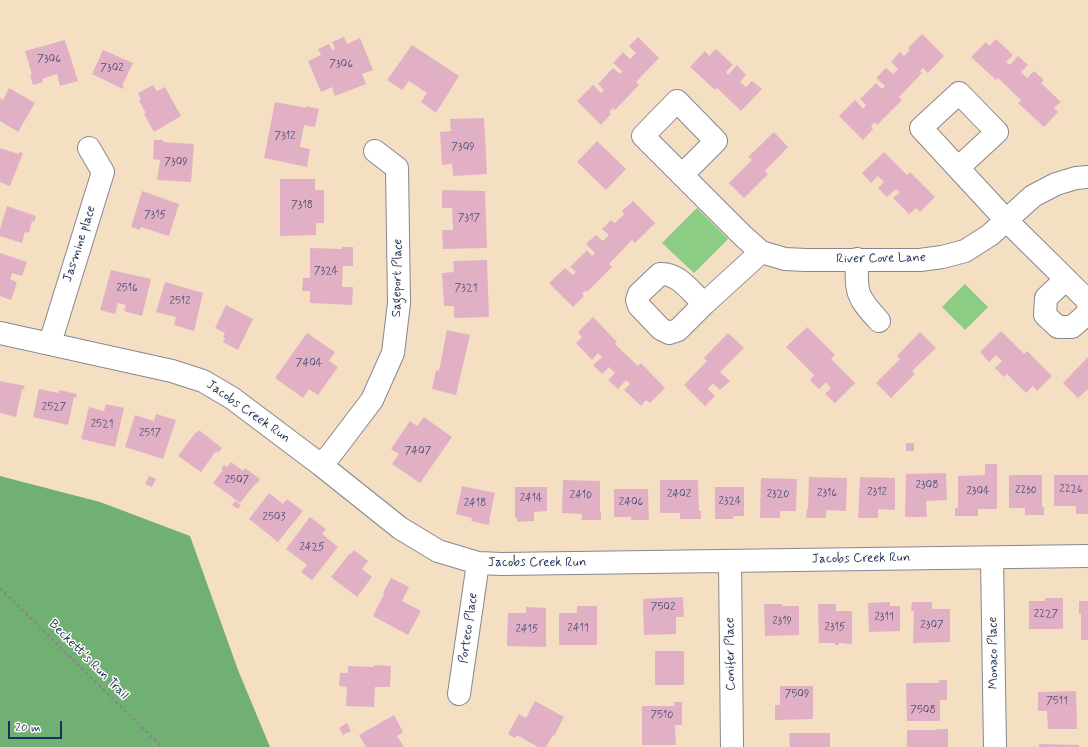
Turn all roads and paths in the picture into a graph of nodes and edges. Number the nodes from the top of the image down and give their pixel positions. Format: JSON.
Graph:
{"nodes":[{"id":1,"x":89,"y":148,"type":"dead end"},
{"id":2,"x":375,"y":151,"type":"dead end"},
{"id":3,"x":958,"y":168,"type":"dead end"},
{"id":4,"x":682,"y":175,"type":"dead end"},
{"id":5,"x":1088,"y":177,"type":"edge"},
{"id":6,"x":1006,"y":220,"type":"junction"},
{"id":7,"x":762,"y":252,"type":"junction"},
{"id":8,"x":857,"y":259,"type":"junction"},
{"id":9,"x":1066,"y":279,"type":"junction"},
{"id":10,"x":1088,"y":301,"type":"edge"},
{"id":11,"x":704,"y":304,"type":"dead end"},
{"id":12,"x":1088,"y":309,"type":"edge"},
{"id":13,"x":879,"y":321,"type":"dead end"},
{"id":14,"x":0,"y":333,"type":"edge"},
{"id":15,"x":50,"y":343,"type":"junction"},
{"id":16,"x":321,"y":465,"type":"junction"},
{"id":17,"x":1088,"y":556,"type":"edge"},
{"id":18,"x":992,"y":558,"type":"junction"},
{"id":19,"x":730,"y":561,"type":"junction"},
{"id":20,"x":478,"y":563,"type":"junction"},
{"id":21,"x":0,"y":588,"type":"edge"},
{"id":22,"x":459,"y":694,"type":"dead end"},
{"id":23,"x":162,"y":747,"type":"edge"},
{"id":24,"x":732,"y":747,"type":"edge"},
{"id":25,"x":995,"y":747,"type":"edge"}],
"edges":[{"from":1,"to":15,"type":"street","name":"Jasmine place"},
{"from":2,"to":16,"type":"street","name":"Sageport Place"},
{"from":3,"to":6,"type":"street"},
{"from":4,"to":7,"type":"street","name":"River Cove Lane"},
{"from":5,"to":6,"type":"street","name":"River Cove Lane"},
{"from":6,"to":8,"type":"street","name":"River Cove Lane"},
{"from":6,"to":9,"type":"street"},
{"from":7,"to":8,"type":"street","name":"River Cove Lane"},
{"from":7,"to":11,"type":"street"},
{"from":8,"to":13,"type":"street"},
{"from":9,"to":10,"type":"street"},
{"from":9,"to":12,"type":"street"},
{"from":14,"to":15,"type":"street","name":"Jacobs Creek Run"},
{"from":15,"to":16,"type":"street","name":"Jacobs Creek Run"},
{"from":16,"to":20,"type":"street","name":"Jacobs Creek Run"},
{"from":17,"to":18,"type":"street","name":"Jacobs Creek Run"},
{"from":18,"to":19,"type":"street","name":"Jacobs Creek Run"},
{"from":18,"to":25,"type":"street","name":"Monaco Place"},
{"from":19,"to":20,"type":"street","name":"Jacobs Creek Run"},
{"from":19,"to":24,"type":"street","name":"Conifer Place"},
{"from":20,"to":22,"type":"street","name":"Porteco Place"},
{"from":21,"to":23,"type":"path","name":"Beckett's Run Trail"}]}
